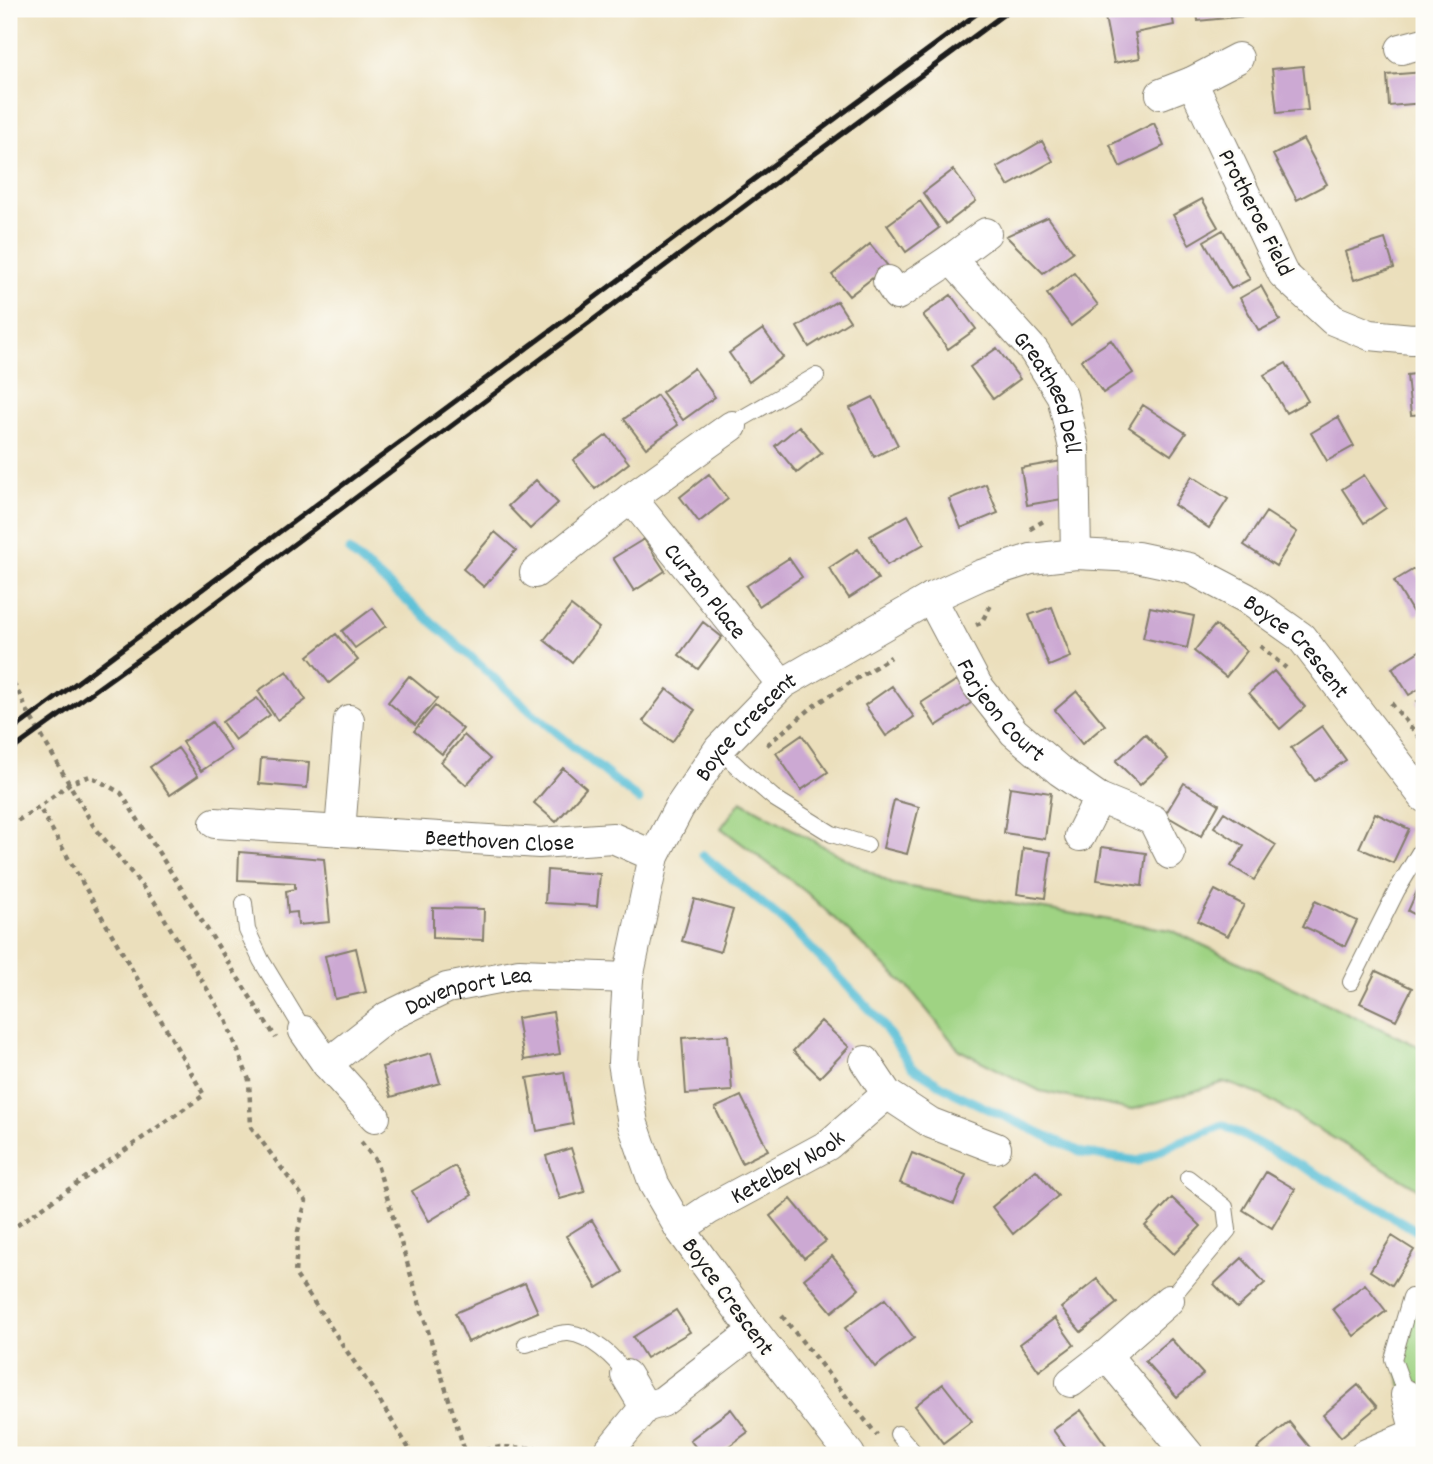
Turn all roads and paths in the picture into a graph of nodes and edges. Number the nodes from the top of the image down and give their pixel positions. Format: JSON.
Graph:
{"nodes":[{"id":1,"x":1238,"y":58,"type":"dead end"},
{"id":2,"x":1192,"y":82,"type":"junction"},
{"id":3,"x":1161,"y":94,"type":"dead end"},
{"id":4,"x":986,"y":233,"type":"dead end"},
{"id":5,"x":951,"y":259,"type":"junction"},
{"id":6,"x":888,"y":281,"type":"dead end"},
{"id":7,"x":1424,"y":338,"type":"edge"},
{"id":8,"x":816,"y":376,"type":"dead end"},
{"id":9,"x":732,"y":426,"type":"joint"},
{"id":10,"x":631,"y":498,"type":"junction"},
{"id":11,"x":1076,"y":554,"type":"junction"},
{"id":12,"x":535,"y":573,"type":"dead end"},
{"id":13,"x":931,"y":598,"type":"junction"},
{"id":14,"x":1003,"y":600,"type":"dead end"},
{"id":15,"x":953,"y":636,"type":"junction"},
{"id":16,"x":1254,"y":642,"type":"dead end"},
{"id":17,"x":898,"y":653,"type":"dead end"},
{"id":18,"x":9,"y":674,"type":"edge"},
{"id":19,"x":1294,"y":678,"type":"dead end"},
{"id":20,"x":782,"y":684,"type":"junction"},
{"id":21,"x":349,"y":720,"type":"dead end"},
{"id":22,"x":729,"y":758,"type":"junction"},
{"id":23,"x":70,"y":783,"type":"junction"},
{"id":24,"x":1424,"y":797,"type":"edge"},
{"id":25,"x":1099,"y":798,"type":"junction"},
{"id":26,"x":39,"y":807,"type":"junction"},
{"id":27,"x":215,"y":823,"type":"dead end"},
{"id":28,"x":9,"y":826,"type":"edge"},
{"id":29,"x":341,"y":831,"type":"junction"},
{"id":30,"x":1080,"y":836,"type":"dead end"},
{"id":31,"x":867,"y":845,"type":"dead end"},
{"id":32,"x":1424,"y":845,"type":"edge"},
{"id":33,"x":1170,"y":854,"type":"dead end"},
{"id":34,"x":654,"y":856,"type":"junction"},
{"id":35,"x":244,"y":903,"type":"dead end"},
{"id":36,"x":628,"y":978,"type":"junction"},
{"id":37,"x":1351,"y":982,"type":"dead end"},
{"id":38,"x":294,"y":1040,"type":"junction"},
{"id":39,"x":865,"y":1061,"type":"dead end"},
{"id":40,"x":327,"y":1064,"type":"junction"},
{"id":41,"x":887,"y":1094,"type":"junction"},
{"id":42,"x":367,"y":1129,"type":"joint"},
{"id":43,"x":996,"y":1147,"type":"dead end"},
{"id":44,"x":1188,"y":1178,"type":"dead end"},
{"id":45,"x":680,"y":1229,"type":"junction"},
{"id":46,"x":9,"y":1231,"type":"edge"},
{"id":47,"x":1411,"y":1297,"type":"dead end"},
{"id":48,"x":1169,"y":1300,"type":"joint"},
{"id":49,"x":777,"y":1310,"type":"dead end"},
{"id":50,"x":754,"y":1331,"type":"junction"},
{"id":51,"x":526,"y":1344,"type":"dead end"},
{"id":52,"x":1106,"y":1355,"type":"junction"},
{"id":53,"x":626,"y":1375,"type":"joint"},
{"id":54,"x":1071,"y":1381,"type":"dead end"},
{"id":55,"x":1406,"y":1395,"type":"joint"},
{"id":56,"x":645,"y":1407,"type":"junction"},
{"id":57,"x":898,"y":1434,"type":"dead end"},
{"id":58,"x":878,"y":1436,"type":"dead end"},
{"id":59,"x":1420,"y":1443,"type":"edge"},
{"id":60,"x":9,"y":1447,"type":"edge"},
{"id":61,"x":610,"y":1450,"type":"dead end"},
{"id":62,"x":10,"y":1455,"type":"edge"},
{"id":63,"x":413,"y":1455,"type":"edge"},
{"id":64,"x":466,"y":1455,"type":"edge"},
{"id":65,"x":850,"y":1455,"type":"edge"},
{"id":66,"x":916,"y":1455,"type":"edge"},
{"id":67,"x":1189,"y":1455,"type":"edge"},
{"id":68,"x":1364,"y":1455,"type":"edge"}],
"edges":[{"from":1,"to":2,"type":"street"},
{"from":2,"to":3,"type":"street"},
{"from":2,"to":7,"type":"street","name":"Protheroe Field"},
{"from":4,"to":5,"type":"street"},
{"from":5,"to":6,"type":"street"},
{"from":5,"to":11,"type":"street","name":"Greatheed Dell"},
{"from":8,"to":9,"type":"lane"},
{"from":9,"to":10,"type":"street"},
{"from":10,"to":12,"type":"street"},
{"from":10,"to":20,"type":"street","name":"Curzon Place"},
{"from":11,"to":13,"type":"street","name":"Boyce Crescent"},
{"from":11,"to":24,"type":"street","name":"Boyce Crescent"},
{"from":13,"to":15,"type":"street","name":"Farjeon Court"},
{"from":13,"to":20,"type":"street","name":"Boyce Crescent"},
{"from":14,"to":15,"type":"path"},
{"from":15,"to":25,"type":"street","name":"Farjeon Court"},
{"from":16,"to":19,"type":"path"},
{"from":17,"to":22,"type":"path"},
{"from":18,"to":23,"type":"path"},
{"from":20,"to":22,"type":"street","name":"Boyce Crescent"},
{"from":21,"to":29,"type":"street"},
{"from":22,"to":31,"type":"lane"},
{"from":22,"to":34,"type":"street","name":"Boyce Crescent"},
{"from":23,"to":26,"type":"path"},
{"from":23,"to":38,"type":"path"},
{"from":23,"to":63,"type":"path"},
{"from":25,"to":30,"type":"street"},
{"from":25,"to":33,"type":"street","name":"Farjeon Court"},
{"from":26,"to":28,"type":"path"},
{"from":26,"to":46,"type":"path"},
{"from":27,"to":29,"type":"street","name":"Beethoven Close"},
{"from":29,"to":34,"type":"street","name":"Beethoven Close"},
{"from":32,"to":37,"type":"lane"},
{"from":34,"to":36,"type":"street","name":"Boyce Crescent"},
{"from":35,"to":38,"type":"lane"},
{"from":36,"to":40,"type":"street","name":"Davenport Lea"},
{"from":36,"to":45,"type":"street","name":"Boyce Crescent"},
{"from":38,"to":40,"type":"street"},
{"from":39,"to":41,"type":"street"},
{"from":40,"to":42,"type":"street"},
{"from":41,"to":43,"type":"street"},
{"from":41,"to":45,"type":"street","name":"Ketelbey Nook"},
{"from":42,"to":64,"type":"path"},
{"from":44,"to":48,"type":"lane"},
{"from":45,"to":50,"type":"street","name":"Boyce Crescent"},
{"from":47,"to":55,"type":"lane"},
{"from":48,"to":52,"type":"street"},
{"from":49,"to":58,"type":"path"},
{"from":50,"to":56,"type":"street"},
{"from":50,"to":65,"type":"street","name":"Boyce Crescent"},
{"from":51,"to":53,"type":"lane"},
{"from":52,"to":54,"type":"street"},
{"from":52,"to":67,"type":"street"},
{"from":53,"to":56,"type":"street"},
{"from":55,"to":59,"type":"street"},
{"from":56,"to":61,"type":"street"},
{"from":57,"to":66,"type":"lane"},
{"from":59,"to":68,"type":"street"},
{"from":60,"to":62,"type":"path"}]}
